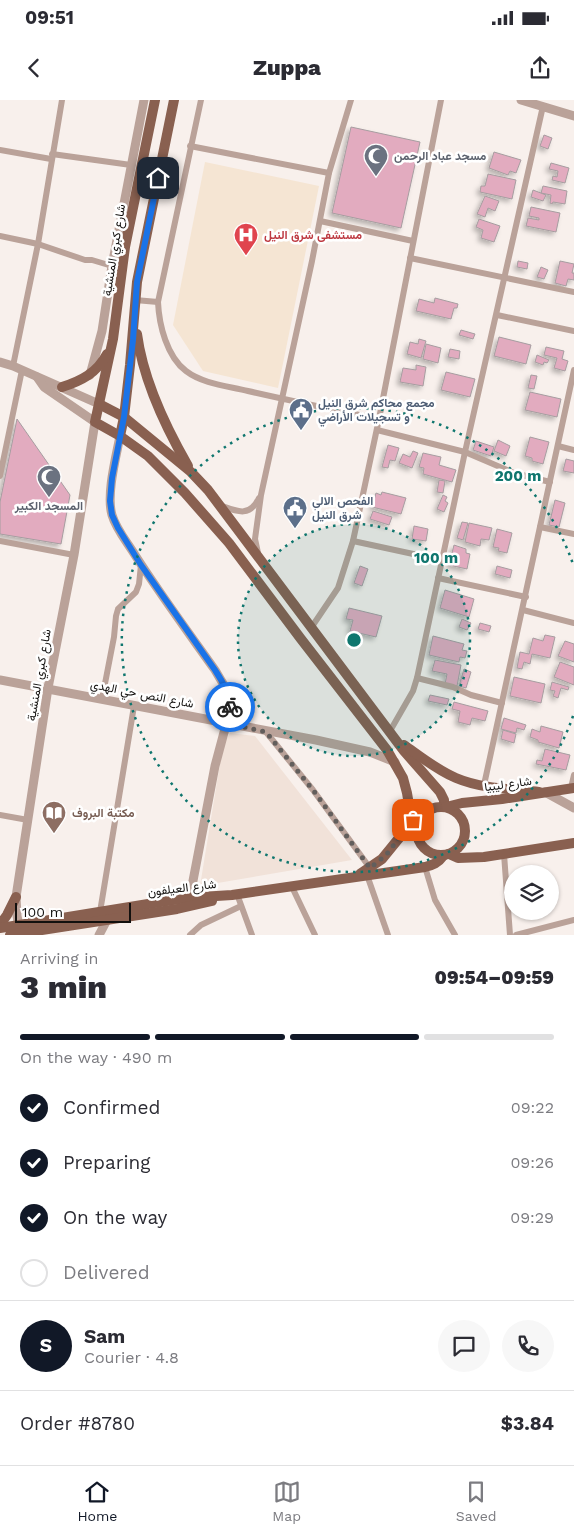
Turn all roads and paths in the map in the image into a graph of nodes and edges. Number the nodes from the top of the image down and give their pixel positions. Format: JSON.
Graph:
{"nodes":[{"id":1,"x":62,"y":100,"type":"edge"},
{"id":2,"x":144,"y":100,"type":"edge"},
{"id":3,"x":155,"y":100,"type":"edge"},
{"id":4,"x":174,"y":100,"type":"edge"},
{"id":5,"x":201,"y":100,"type":"edge"},
{"id":6,"x":351,"y":100,"type":"edge"},
{"id":7,"x":441,"y":100,"type":"edge"},
{"id":8,"x":522,"y":100,"type":"edge"},
{"id":9,"x":543,"y":106,"type":"junction"},
{"id":10,"x":574,"y":116,"type":"edge"},
{"id":11,"x":190,"y":146,"type":"junction"},
{"id":12,"x":0,"y":150,"type":"edge"},
{"id":13,"x":52,"y":157,"type":"junction"},
{"id":14,"x":131,"y":165,"type":"junction"},
{"id":15,"x":329,"y":174,"type":"junction"},
{"id":16,"x":320,"y":222,"type":"junction"},
{"id":17,"x":0,"y":236,"type":"edge"},
{"id":18,"x":413,"y":240,"type":"junction"},
{"id":19,"x":38,"y":244,"type":"junction"},
{"id":20,"x":410,"y":258,"type":"junction"},
{"id":21,"x":112,"y":266,"type":"junction"},
{"id":22,"x":505,"y":277,"type":"junction"},
{"id":23,"x":574,"y":292,"type":"edge"},
{"id":24,"x":135,"y":300,"type":"junction"},
{"id":25,"x":158,"y":302,"type":"junction"},
{"id":26,"x":134,"y":311,"type":"junction"},
{"id":27,"x":497,"y":315,"type":"junction"},
{"id":28,"x":574,"y":331,"type":"edge"},
{"id":29,"x":113,"y":339,"type":"junction"},
{"id":30,"x":0,"y":362,"type":"edge"},
{"id":31,"x":17,"y":368,"type":"junction"},
{"id":32,"x":574,"y":370,"type":"edge"},
{"id":33,"x":90,"y":375,"type":"junction"},
{"id":34,"x":37,"y":377,"type":"junction"},
{"id":35,"x":62,"y":387,"type":"junction"},
{"id":36,"x":282,"y":399,"type":"junction"},
{"id":37,"x":99,"y":404,"type":"junction"},
{"id":38,"x":124,"y":417,"type":"junction"},
{"id":39,"x":379,"y":420,"type":"junction"},
{"id":40,"x":95,"y":422,"type":"junction"},
{"id":41,"x":377,"y":430,"type":"junction"},
{"id":42,"x":120,"y":436,"type":"junction"},
{"id":43,"x":558,"y":446,"type":"junction"},
{"id":44,"x":574,"y":450,"type":"edge"},
{"id":45,"x":465,"y":452,"type":"junction"},
{"id":46,"x":191,"y":472,"type":"junction"},
{"id":47,"x":0,"y":476,"type":"edge"},
{"id":48,"x":550,"y":482,"type":"junction"},
{"id":49,"x":261,"y":495,"type":"junction"},
{"id":50,"x":220,"y":505,"type":"junction"},
{"id":51,"x":540,"y":527,"type":"junction"},
{"id":52,"x":574,"y":534,"type":"edge"},
{"id":53,"x":0,"y":541,"type":"edge"},
{"id":54,"x":353,"y":541,"type":"junction"},
{"id":55,"x":74,"y":555,"type":"junction"},
{"id":56,"x":258,"y":556,"type":"junction"},
{"id":57,"x":441,"y":560,"type":"junction"},
{"id":58,"x":141,"y":565,"type":"junction"},
{"id":59,"x":438,"y":578,"type":"junction"},
{"id":60,"x":526,"y":597,"type":"junction"},
{"id":61,"x":523,"y":610,"type":"junction"},
{"id":62,"x":574,"y":623,"type":"edge"},
{"id":63,"x":311,"y":628,"type":"junction"},
{"id":64,"x":417,"y":678,"type":"junction"},
{"id":65,"x":0,"y":680,"type":"edge"},
{"id":66,"x":48,"y":688,"type":"junction"},
{"id":67,"x":102,"y":699,"type":"junction"},
{"id":68,"x":502,"y":703,"type":"junction"},
{"id":69,"x":134,"y":706,"type":"junction"},
{"id":70,"x":226,"y":723,"type":"junction"},
{"id":71,"x":390,"y":731,"type":"junction"},
{"id":72,"x":266,"y":732,"type":"junction"},
{"id":73,"x":398,"y":741,"type":"junction"},
{"id":74,"x":395,"y":762,"type":"junction"},
{"id":75,"x":574,"y":775,"type":"edge"},
{"id":76,"x":484,"y":785,"type":"junction"},
{"id":77,"x":573,"y":788,"type":"edge"},
{"id":78,"x":542,"y":792,"type":"junction"},
{"id":79,"x":445,"y":807,"type":"junction"},
{"id":80,"x":574,"y":808,"type":"edge"},
{"id":81,"x":0,"y":815,"type":"edge"},
{"id":82,"x":28,"y":820,"type":"junction"},
{"id":83,"x":417,"y":825,"type":"junction"},
{"id":84,"x":574,"y":843,"type":"edge"},
{"id":85,"x":504,"y":854,"type":"junction"},
{"id":86,"x":446,"y":855,"type":"junction"},
{"id":87,"x":425,"y":867,"type":"junction"},
{"id":88,"x":365,"y":873,"type":"junction"},
{"id":89,"x":292,"y":887,"type":"junction"},
{"id":90,"x":235,"y":895,"type":"junction"},
{"id":91,"x":16,"y":897,"type":"junction"},
{"id":92,"x":186,"y":898,"type":"junction"},
{"id":93,"x":241,"y":906,"type":"junction"},
{"id":94,"x":177,"y":909,"type":"junction"},
{"id":95,"x":104,"y":916,"type":"junction"},
{"id":96,"x":574,"y":920,"type":"edge"},
{"id":97,"x":0,"y":926,"type":"edge"},
{"id":98,"x":17,"y":932,"type":"edge"},
{"id":99,"x":532,"y":933,"type":"edge"},
{"id":100,"x":99,"y":935,"type":"edge"},
{"id":101,"x":190,"y":935,"type":"edge"},
{"id":102,"x":252,"y":935,"type":"edge"},
{"id":103,"x":315,"y":935,"type":"edge"},
{"id":104,"x":388,"y":935,"type":"edge"},
{"id":105,"x":455,"y":935,"type":"edge"},
{"id":106,"x":510,"y":935,"type":"edge"},
{"id":107,"x":516,"y":935,"type":"edge"}],
"edges":[{"from":1,"to":13,"type":"street"},
{"from":2,"to":14,"type":"street"},
{"from":3,"to":29,"type":"main road","name":"شارع كبري المنشية"},
{"from":4,"to":24,"type":"main road"},
{"from":5,"to":11,"type":"street"},
{"from":6,"to":15,"type":"street"},
{"from":7,"to":18,"type":"street"},
{"from":8,"to":9,"type":"street"},
{"from":9,"to":10,"type":"street"},
{"from":9,"to":22,"type":"street"},
{"from":11,"to":15,"type":"street"},
{"from":11,"to":25,"type":"street"},
{"from":12,"to":13,"type":"street"},
{"from":13,"to":14,"type":"street"},
{"from":13,"to":19,"type":"street"},
{"from":14,"to":21,"type":"street"},
{"from":15,"to":16,"type":"street"},
{"from":16,"to":18,"type":"street"},
{"from":16,"to":36,"type":"street"},
{"from":17,"to":19,"type":"street"},
{"from":18,"to":20,"type":"street"},
{"from":19,"to":21,"type":"street"},
{"from":19,"to":31,"type":"street"},
{"from":20,"to":22,"type":"street"},
{"from":20,"to":39,"type":"street"},
{"from":21,"to":33,"type":"street"},
{"from":22,"to":23,"type":"street"},
{"from":22,"to":27,"type":"street"},
{"from":24,"to":25,"type":"street"},
{"from":24,"to":26,"type":"main road"},
{"from":25,"to":36,"type":"street"},
{"from":26,"to":38,"type":"main road"},
{"from":26,"to":46,"type":"main road"},
{"from":27,"to":28,"type":"street"},
{"from":27,"to":45,"type":"street"},
{"from":29,"to":33,"type":"main road"},
{"from":29,"to":37,"type":"main road","name":"شارع كبري المنشية"},
{"from":30,"to":31,"type":"street"},
{"from":31,"to":34,"type":"street"},
{"from":31,"to":47,"type":"street"},
{"from":32,"to":43,"type":"street"},
{"from":33,"to":35,"type":"main road"},
{"from":34,"to":35,"type":"street"},
{"from":34,"to":40,"type":"street"},
{"from":35,"to":37,"type":"street"},
{"from":36,"to":39,"type":"street"},
{"from":36,"to":49,"type":"street"},
{"from":37,"to":38,"type":"main road"},
{"from":37,"to":40,"type":"main road","name":"شارع كبري المنشية"},
{"from":38,"to":42,"type":"main road"},
{"from":38,"to":46,"type":"main road"},
{"from":39,"to":41,"type":"street"},
{"from":40,"to":42,"type":"main road"},
{"from":40,"to":55,"type":"street","name":"شارع كبري المنشية"},
{"from":41,"to":45,"type":"street"},
{"from":41,"to":54,"type":"street"},
{"from":42,"to":58,"type":"street"},
{"from":42,"to":74,"type":"main road"},
{"from":43,"to":44,"type":"street"},
{"from":43,"to":48,"type":"street"},
{"from":45,"to":48,"type":"street"},
{"from":45,"to":57,"type":"street"},
{"from":46,"to":50,"type":"main road"},
{"from":48,"to":51,"type":"street"},
{"from":49,"to":50,"type":"street"},
{"from":49,"to":56,"type":"street"},
{"from":50,"to":56,"type":"main road"},
{"from":51,"to":52,"type":"street"},
{"from":51,"to":60,"type":"street"},
{"from":53,"to":55,"type":"street"},
{"from":54,"to":57,"type":"street"},
{"from":54,"to":63,"type":"street"},
{"from":55,"to":66,"type":"street","name":"شارع كبري المنشية"},
{"from":56,"to":63,"type":"main road"},
{"from":57,"to":59,"type":"street"},
{"from":58,"to":67,"type":"street"},
{"from":58,"to":70,"type":"street"},
{"from":59,"to":60,"type":"street"},
{"from":59,"to":64,"type":"street"},
{"from":60,"to":61,"type":"street"},
{"from":61,"to":62,"type":"street"},
{"from":61,"to":68,"type":"street"},
{"from":63,"to":71,"type":"main road"},
{"from":64,"to":68,"type":"street"},
{"from":64,"to":71,"type":"street"},
{"from":65,"to":66,"type":"street","name":"شارع النص حي الهدي"},
{"from":66,"to":67,"type":"street","name":"شارع النص حي الهدي"},
{"from":66,"to":82,"type":"street","name":"شارع كبري المنشية"},
{"from":67,"to":69,"type":"street","name":"شارع النص حي الهدي"},
{"from":68,"to":76,"type":"street"},
{"from":69,"to":70,"type":"street","name":"شارع النص حي الهدي"},
{"from":69,"to":95,"type":"street"},
{"from":70,"to":72,"type":"street","name":"شارع النص حي الهدي"},
{"from":70,"to":92,"type":"street"},
{"from":71,"to":73,"type":"main road"},
{"from":72,"to":74,"type":"street","name":"شارع النص حي الهدي"},
{"from":72,"to":88,"type":"street"},
{"from":73,"to":76,"type":"main road"},
{"from":73,"to":79,"type":"main road"},
{"from":74,"to":83,"type":"main road"},
{"from":75,"to":77,"type":"street"},
{"from":76,"to":78,"type":"main road"},
{"from":77,"to":78,"type":"main road","name":"شارع ليبيا"},
{"from":78,"to":79,"type":"main road","name":"شارع ليبيا"},
{"from":78,"to":80,"type":"street"},
{"from":79,"to":83,"type":"main road"},
{"from":79,"to":86,"type":"main road"},
{"from":81,"to":82,"type":"street"},
{"from":82,"to":91,"type":"street","name":"شارع كبري المنشية"},
{"from":83,"to":86,"type":"main road"},
{"from":83,"to":88,"type":"main road"},
{"from":84,"to":85,"type":"main road"},
{"from":85,"to":86,"type":"main road"},
{"from":85,"to":106,"type":"street"},
{"from":86,"to":87,"type":"main road"},
{"from":87,"to":88,"type":"main road"},
{"from":87,"to":105,"type":"street"},
{"from":88,"to":89,"type":"main road"},
{"from":88,"to":104,"type":"street"},
{"from":89,"to":90,"type":"main road"},
{"from":89,"to":103,"type":"street"},
{"from":90,"to":92,"type":"main road","name":"شارع العيلفون"},
{"from":90,"to":93,"type":"street"},
{"from":90,"to":94,"type":"main road","name":"شارع العيلفون"},
{"from":91,"to":97,"type":"main road"},
{"from":91,"to":98,"type":"street","name":"شارع كبري المنشية"},
{"from":92,"to":94,"type":"street"},
{"from":92,"to":95,"type":"main road","name":"شارع العيلفون"},
{"from":93,"to":101,"type":"street"},
{"from":93,"to":102,"type":"street"},
{"from":94,"to":95,"type":"main road","name":"شارع العيلفون"},
{"from":95,"to":98,"type":"main road","name":"شارع العيلفون"},
{"from":95,"to":100,"type":"street"},
{"from":96,"to":99,"type":"street"},
{"from":97,"to":98,"type":"main road","name":"شارع العيلفون"},
{"from":99,"to":107,"type":"street"}]}
